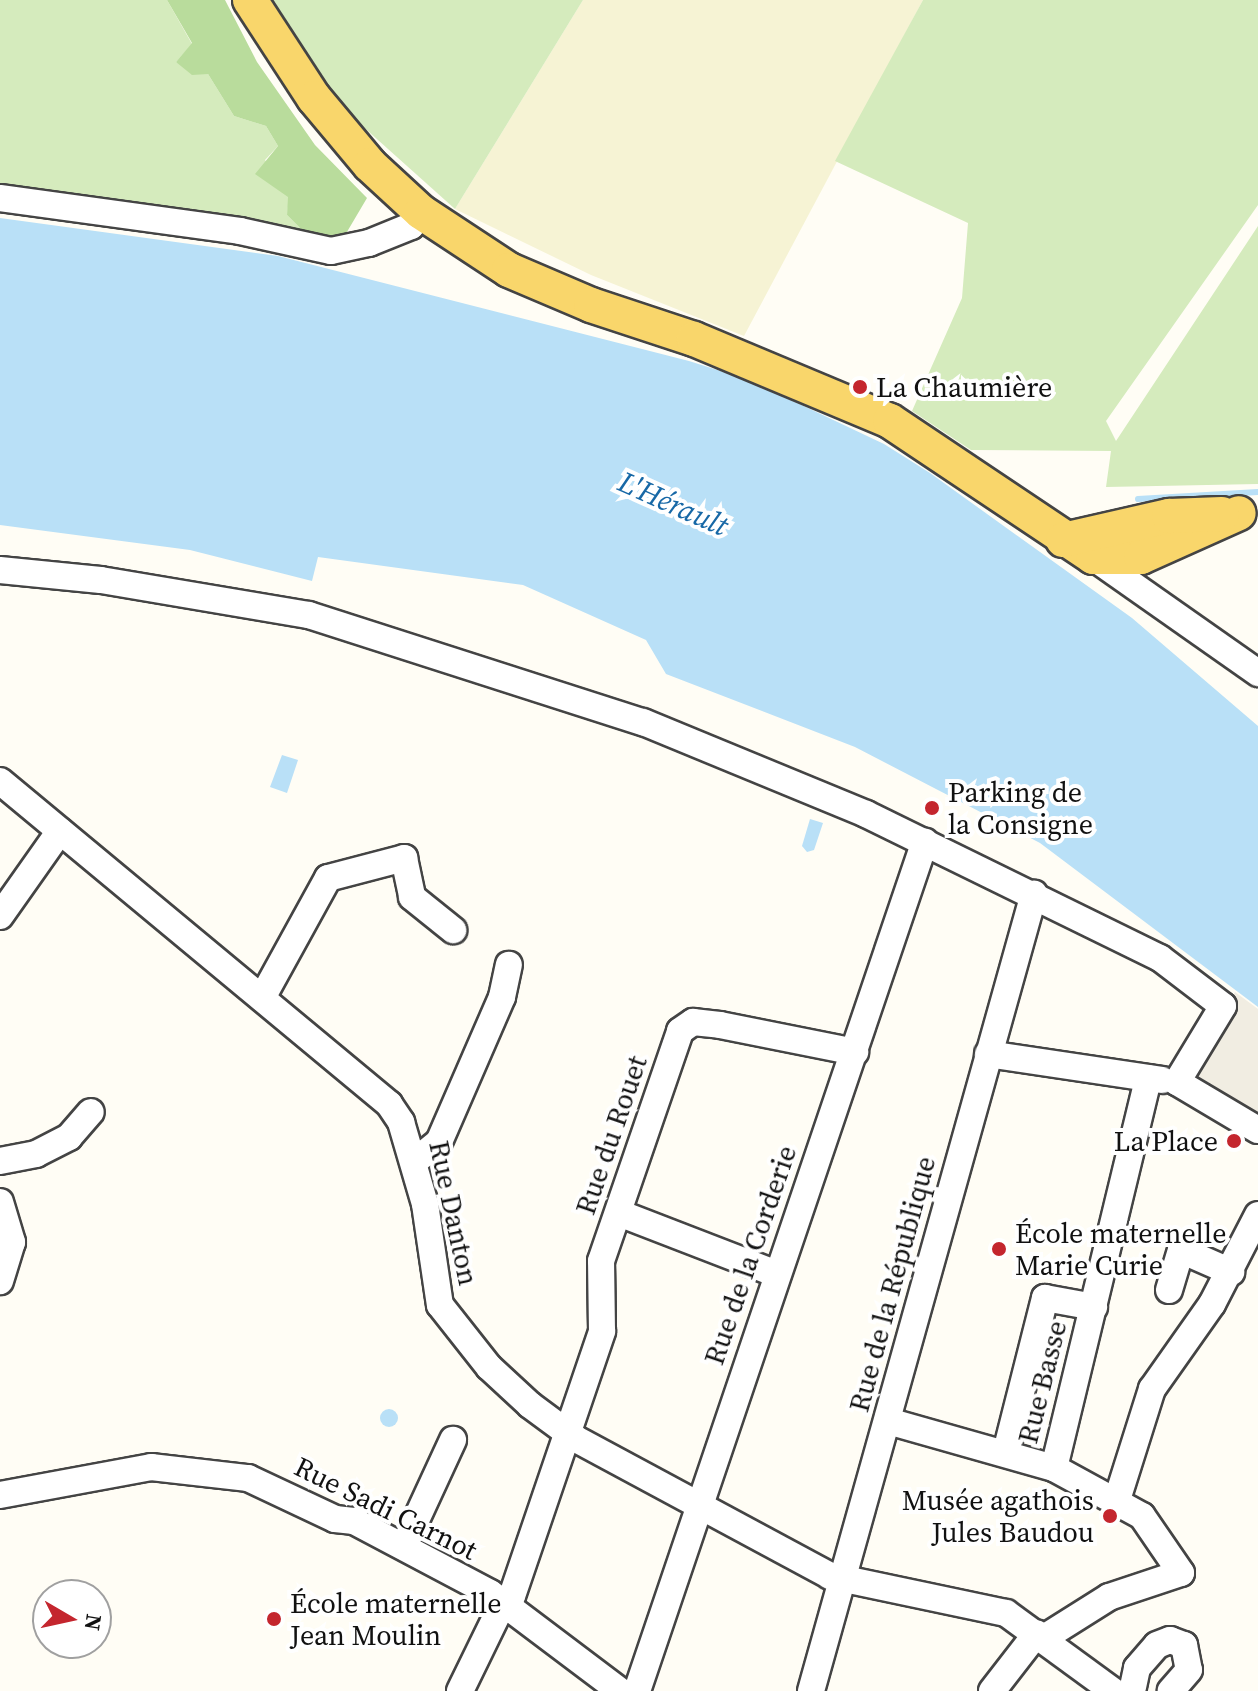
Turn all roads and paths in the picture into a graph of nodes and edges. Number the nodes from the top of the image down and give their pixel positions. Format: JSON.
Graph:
{"nodes":[{"id":1,"x":250,"y":0,"type":"edge"},
{"id":2,"x":0,"y":198,"type":"edge"},
{"id":3,"x":421,"y":212,"type":"junction"},
{"id":4,"x":1249,"y":513,"type":"edge"},
{"id":5,"x":1141,"y":521,"type":"junction"},
{"id":6,"x":1063,"y":540,"type":"junction"},
{"id":7,"x":1103,"y":561,"type":"junction"},
{"id":8,"x":0,"y":570,"type":"edge"},
{"id":9,"x":1258,"y":673,"type":"edge"},
{"id":10,"x":0,"y":781,"type":"edge"},
{"id":11,"x":60,"y":831,"type":"junction"},
{"id":12,"x":925,"y":841,"type":"junction"},
{"id":13,"x":1034,"y":894,"type":"junction"},
{"id":14,"x":0,"y":916,"type":"edge"},
{"id":15,"x":453,"y":930,"type":"dead end"},
{"id":16,"x":509,"y":965,"type":"dead end"},
{"id":17,"x":262,"y":998,"type":"junction"},
{"id":18,"x":855,"y":1052,"type":"junction"},
{"id":19,"x":988,"y":1054,"type":"junction"},
{"id":20,"x":1148,"y":1078,"type":"junction"},
{"id":21,"x":1177,"y":1082,"type":"junction"},
{"id":22,"x":91,"y":1112,"type":"dead end"},
{"id":23,"x":1258,"y":1130,"type":"edge"},
{"id":24,"x":0,"y":1161,"type":"edge"},
{"id":25,"x":414,"y":1162,"type":"junction"},
{"id":26,"x":0,"y":1202,"type":"edge"},
{"id":27,"x":619,"y":1213,"type":"junction"},
{"id":28,"x":1258,"y":1215,"type":"edge"},
{"id":29,"x":1231,"y":1272,"type":"junction"},
{"id":30,"x":777,"y":1274,"type":"junction"},
{"id":31,"x":0,"y":1281,"type":"edge"},
{"id":32,"x":1169,"y":1290,"type":"dead end"},
{"id":33,"x":1094,"y":1307,"type":"junction"},
{"id":34,"x":888,"y":1421,"type":"junction"},
{"id":35,"x":566,"y":1432,"type":"junction"},
{"id":36,"x":453,"y":1440,"type":"dead end"},
{"id":37,"x":1006,"y":1452,"type":"junction"},
{"id":38,"x":1054,"y":1468,"type":"junction"},
{"id":39,"x":0,"y":1495,"type":"edge"},
{"id":40,"x":1116,"y":1503,"type":"junction"},
{"id":41,"x":698,"y":1505,"type":"junction"},
{"id":42,"x":404,"y":1546,"type":"junction"},
{"id":43,"x":840,"y":1580,"type":"junction"},
{"id":44,"x":506,"y":1603,"type":"junction"},
{"id":45,"x":1041,"y":1635,"type":"junction"},
{"id":46,"x":1127,"y":1690,"type":"edge"},
{"id":47,"x":460,"y":1691,"type":"edge"},
{"id":48,"x":620,"y":1691,"type":"edge"},
{"id":49,"x":637,"y":1691,"type":"edge"},
{"id":50,"x":811,"y":1691,"type":"edge"},
{"id":51,"x":992,"y":1691,"type":"edge"},
{"id":52,"x":1171,"y":1691,"type":"edge"}],
"edges":[{"from":1,"to":3,"type":"main road"},
{"from":2,"to":3,"type":"street"},
{"from":3,"to":6,"type":"main road"},
{"from":4,"to":5,"type":"main road"},
{"from":4,"to":7,"type":"main road"},
{"from":5,"to":6,"type":"main road"},
{"from":5,"to":7,"type":"street"},
{"from":6,"to":7,"type":"main road"},
{"from":7,"to":9,"type":"street"},
{"from":8,"to":12,"type":"street"},
{"from":10,"to":11,"type":"street","name":"Rue Danton"},
{"from":11,"to":14,"type":"street"},
{"from":11,"to":17,"type":"street","name":"Rue Danton"},
{"from":12,"to":13,"type":"street"},
{"from":12,"to":18,"type":"street","name":"Rue de la Corderie"},
{"from":13,"to":19,"type":"street","name":"Rue de la République"},
{"from":13,"to":21,"type":"street"},
{"from":15,"to":17,"type":"street"},
{"from":16,"to":25,"type":"street"},
{"from":17,"to":25,"type":"street","name":"Rue Danton"},
{"from":18,"to":27,"type":"street","name":"Rue du Rouet"},
{"from":18,"to":30,"type":"street","name":"Rue de la Corderie"},
{"from":19,"to":20,"type":"street"},
{"from":19,"to":34,"type":"street","name":"Rue de la République"},
{"from":20,"to":21,"type":"street"},
{"from":20,"to":33,"type":"street","name":"Rue Basse"},
{"from":21,"to":23,"type":"street"},
{"from":22,"to":24,"type":"street"},
{"from":25,"to":35,"type":"street","name":"Rue Danton"},
{"from":26,"to":31,"type":"street"},
{"from":27,"to":30,"type":"street"},
{"from":27,"to":35,"type":"street","name":"Rue du Rouet"},
{"from":28,"to":29,"type":"street"},
{"from":29,"to":32,"type":"street"},
{"from":29,"to":40,"type":"street"},
{"from":30,"to":41,"type":"street","name":"Rue de la Corderie"},
{"from":33,"to":37,"type":"street"},
{"from":33,"to":38,"type":"street","name":"Rue Basse"},
{"from":34,"to":37,"type":"street"},
{"from":34,"to":43,"type":"street","name":"Rue de la République"},
{"from":35,"to":41,"type":"street","name":"Rue Danton"},
{"from":35,"to":44,"type":"street","name":"Rue du Rouet"},
{"from":36,"to":42,"type":"street"},
{"from":37,"to":38,"type":"street"},
{"from":38,"to":40,"type":"street"},
{"from":39,"to":42,"type":"street","name":"Rue Sadi Carnot"},
{"from":40,"to":45,"type":"street"},
{"from":41,"to":43,"type":"street","name":"Rue Danton"},
{"from":41,"to":49,"type":"street","name":"Rue de la Corderie"},
{"from":42,"to":44,"type":"street","name":"Rue Sadi Carnot"},
{"from":43,"to":45,"type":"street","name":"Rue Danton"},
{"from":43,"to":50,"type":"street","name":"Rue de la République"},
{"from":44,"to":47,"type":"street","name":"Rue du Rouet"},
{"from":44,"to":48,"type":"street","name":"Rue Sadi Carnot"},
{"from":45,"to":46,"type":"street"},
{"from":45,"to":51,"type":"street"},
{"from":46,"to":52,"type":"street"}]}
